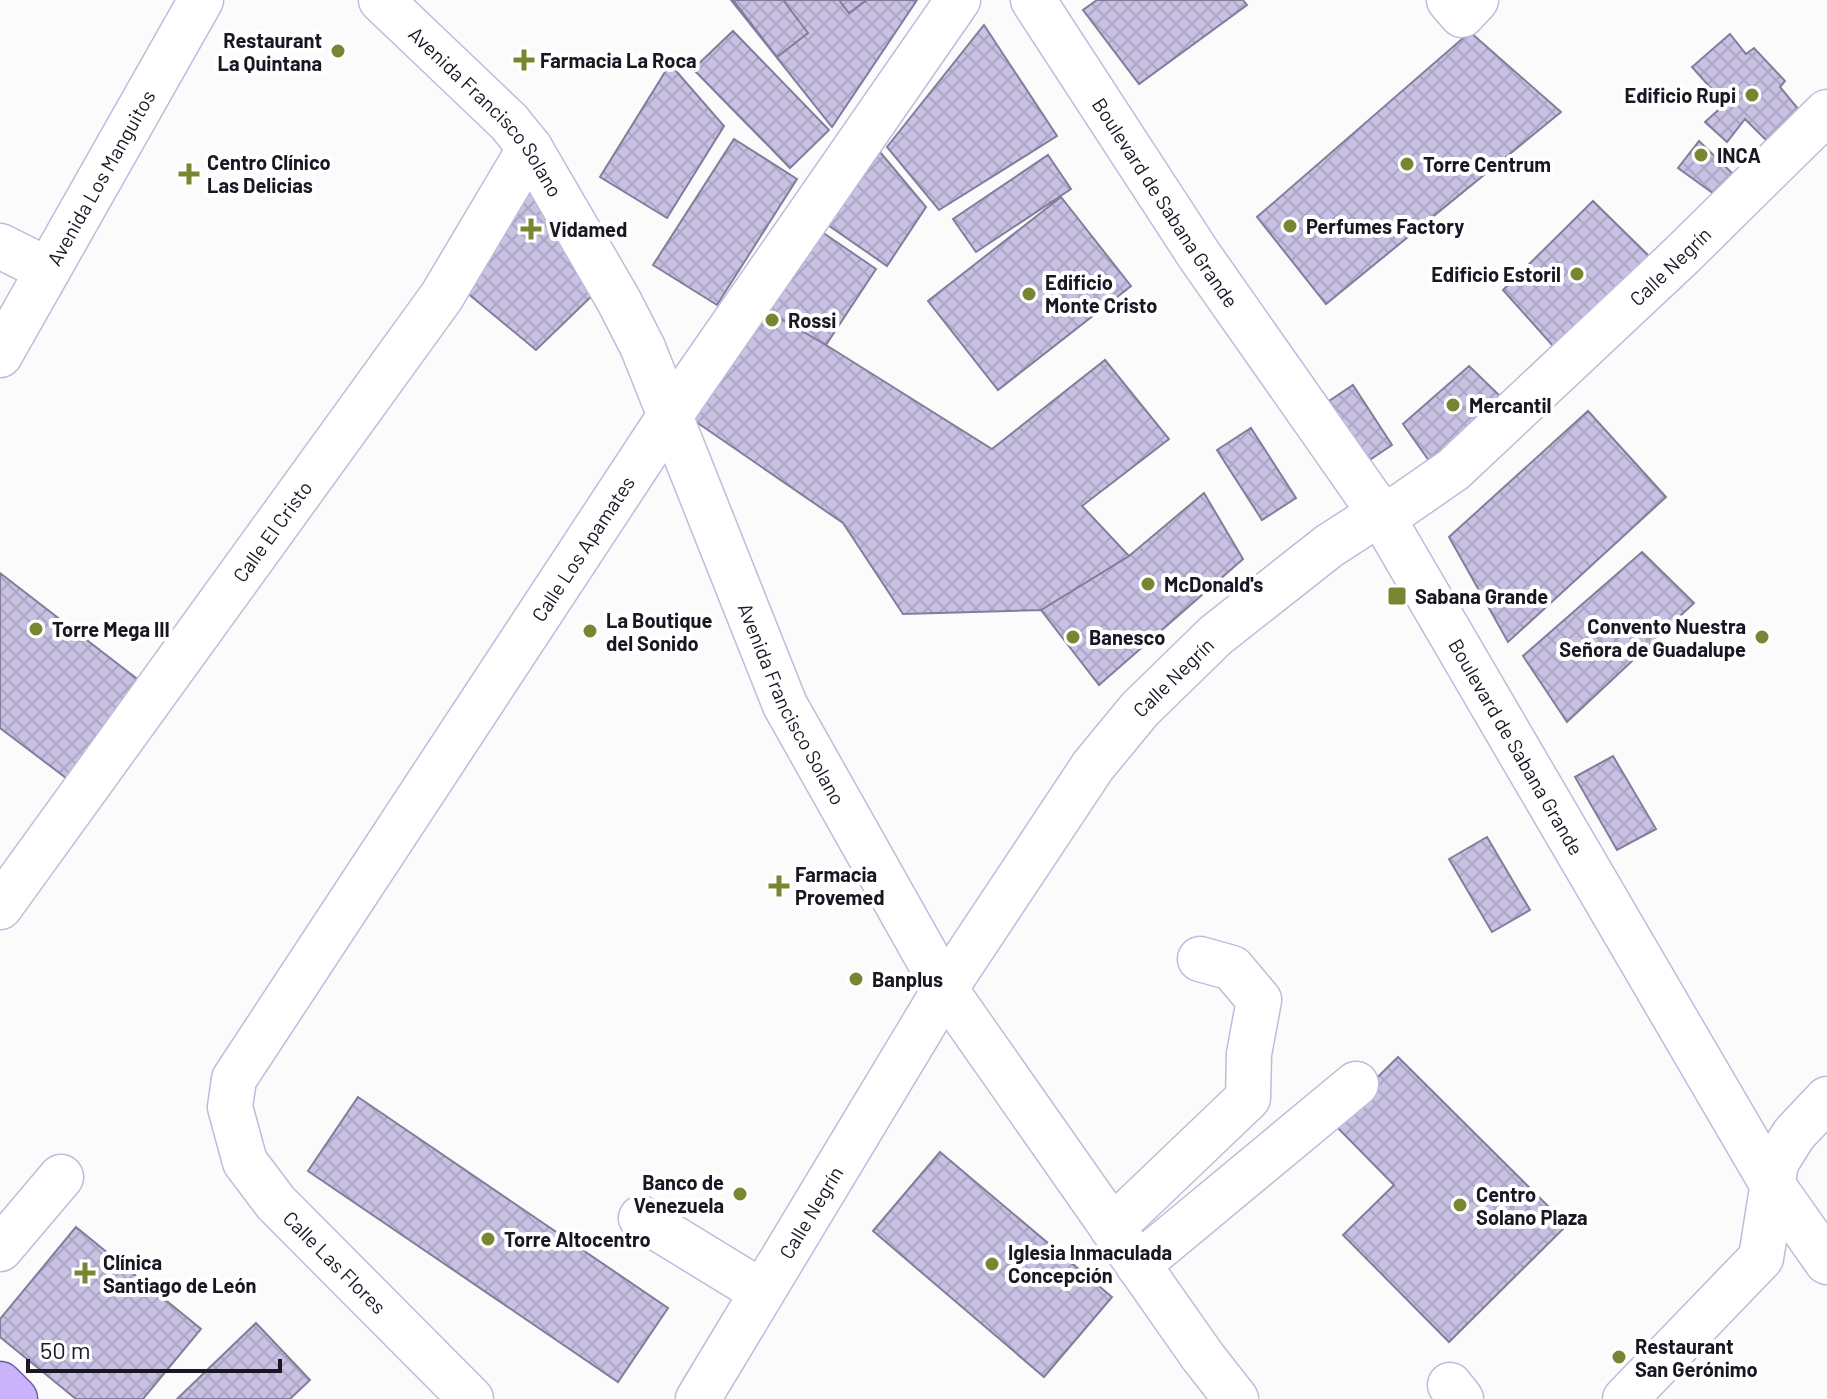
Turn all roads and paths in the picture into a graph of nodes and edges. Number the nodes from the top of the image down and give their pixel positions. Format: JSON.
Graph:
{"nodes":[{"id":1,"x":201,"y":0,"type":"edge"},
{"id":2,"x":381,"y":0,"type":"edge"},
{"id":3,"x":958,"y":0,"type":"edge"},
{"id":4,"x":1033,"y":0,"type":"edge"},
{"id":5,"x":1827,"y":112,"type":"edge"},
{"id":6,"x":530,"y":148,"type":"junction"},
{"id":7,"x":0,"y":246,"type":"edge"},
{"id":8,"x":48,"y":270,"type":"junction"},
{"id":9,"x":0,"y":355,"type":"edge"},
{"id":10,"x":669,"y":417,"type":"junction"},
{"id":11,"x":1380,"y":513,"type":"junction"},
{"id":12,"x":0,"y":907,"type":"edge"},
{"id":13,"x":1200,"y":959,"type":"dead end"},
{"id":14,"x":945,"y":989,"type":"junction"},
{"id":15,"x":1356,"y":1084,"type":"dead end"},
{"id":16,"x":1827,"y":1099,"type":"edge"},
{"id":17,"x":230,"y":1107,"type":"joint"},
{"id":18,"x":61,"y":1177,"type":"dead end"},
{"id":19,"x":1772,"y":1184,"type":"junction"},
{"id":20,"x":641,"y":1218,"type":"dead end"},
{"id":21,"x":1112,"y":1228,"type":"junction"},
{"id":22,"x":0,"y":1249,"type":"edge"},
{"id":23,"x":1827,"y":1262,"type":"edge"},
{"id":24,"x":1138,"y":1265,"type":"junction"},
{"id":25,"x":762,"y":1292,"type":"junction"},
{"id":26,"x":0,"y":1384,"type":"edge"},
{"id":27,"x":15,"y":1399,"type":"edge"},
{"id":28,"x":471,"y":1399,"type":"edge"},
{"id":29,"x":698,"y":1399,"type":"edge"},
{"id":30,"x":1236,"y":1399,"type":"edge"},
{"id":31,"x":1625,"y":1399,"type":"edge"}],
"edges":[{"from":1,"to":8,"type":"street","name":"Avenida Los Manguitos"},
{"from":2,"to":6,"type":"street","name":"Avenida Francisco Solano"},
{"from":3,"to":10,"type":"street","name":"Calle Los Apamates"},
{"from":4,"to":11,"type":"street","name":"Boulevard de Sabana Grande"},
{"from":5,"to":11,"type":"street","name":"Calle Negrín"},
{"from":6,"to":10,"type":"street","name":"Avenida Francisco Solano"},
{"from":6,"to":12,"type":"street","name":"Calle El Cristo"},
{"from":7,"to":8,"type":"street"},
{"from":8,"to":9,"type":"street","name":"Avenida Los Manguitos"},
{"from":10,"to":14,"type":"street","name":"Avenida Francisco Solano"},
{"from":10,"to":17,"type":"street","name":"Calle Los Apamates"},
{"from":11,"to":14,"type":"street","name":"Calle Negrín"},
{"from":11,"to":19,"type":"street","name":"Boulevard de Sabana Grande"},
{"from":13,"to":21,"type":"street"},
{"from":14,"to":21,"type":"street","name":"Avenida Francisco Solano"},
{"from":14,"to":25,"type":"street","name":"Calle Negrín"},
{"from":15,"to":24,"type":"street"},
{"from":16,"to":19,"type":"street"},
{"from":17,"to":28,"type":"street","name":"Calle Las Flores"},
{"from":18,"to":22,"type":"street"},
{"from":19,"to":23,"type":"street","name":"Boulevard de Sabana Grande"},
{"from":19,"to":31,"type":"street"},
{"from":20,"to":25,"type":"street"},
{"from":21,"to":24,"type":"street","name":"Avenida Francisco Solano"},
{"from":24,"to":30,"type":"street","name":"Avenida Francisco Solano"},
{"from":25,"to":29,"type":"street","name":"Calle Negrín"},
{"from":26,"to":27,"type":"main road"}]}
